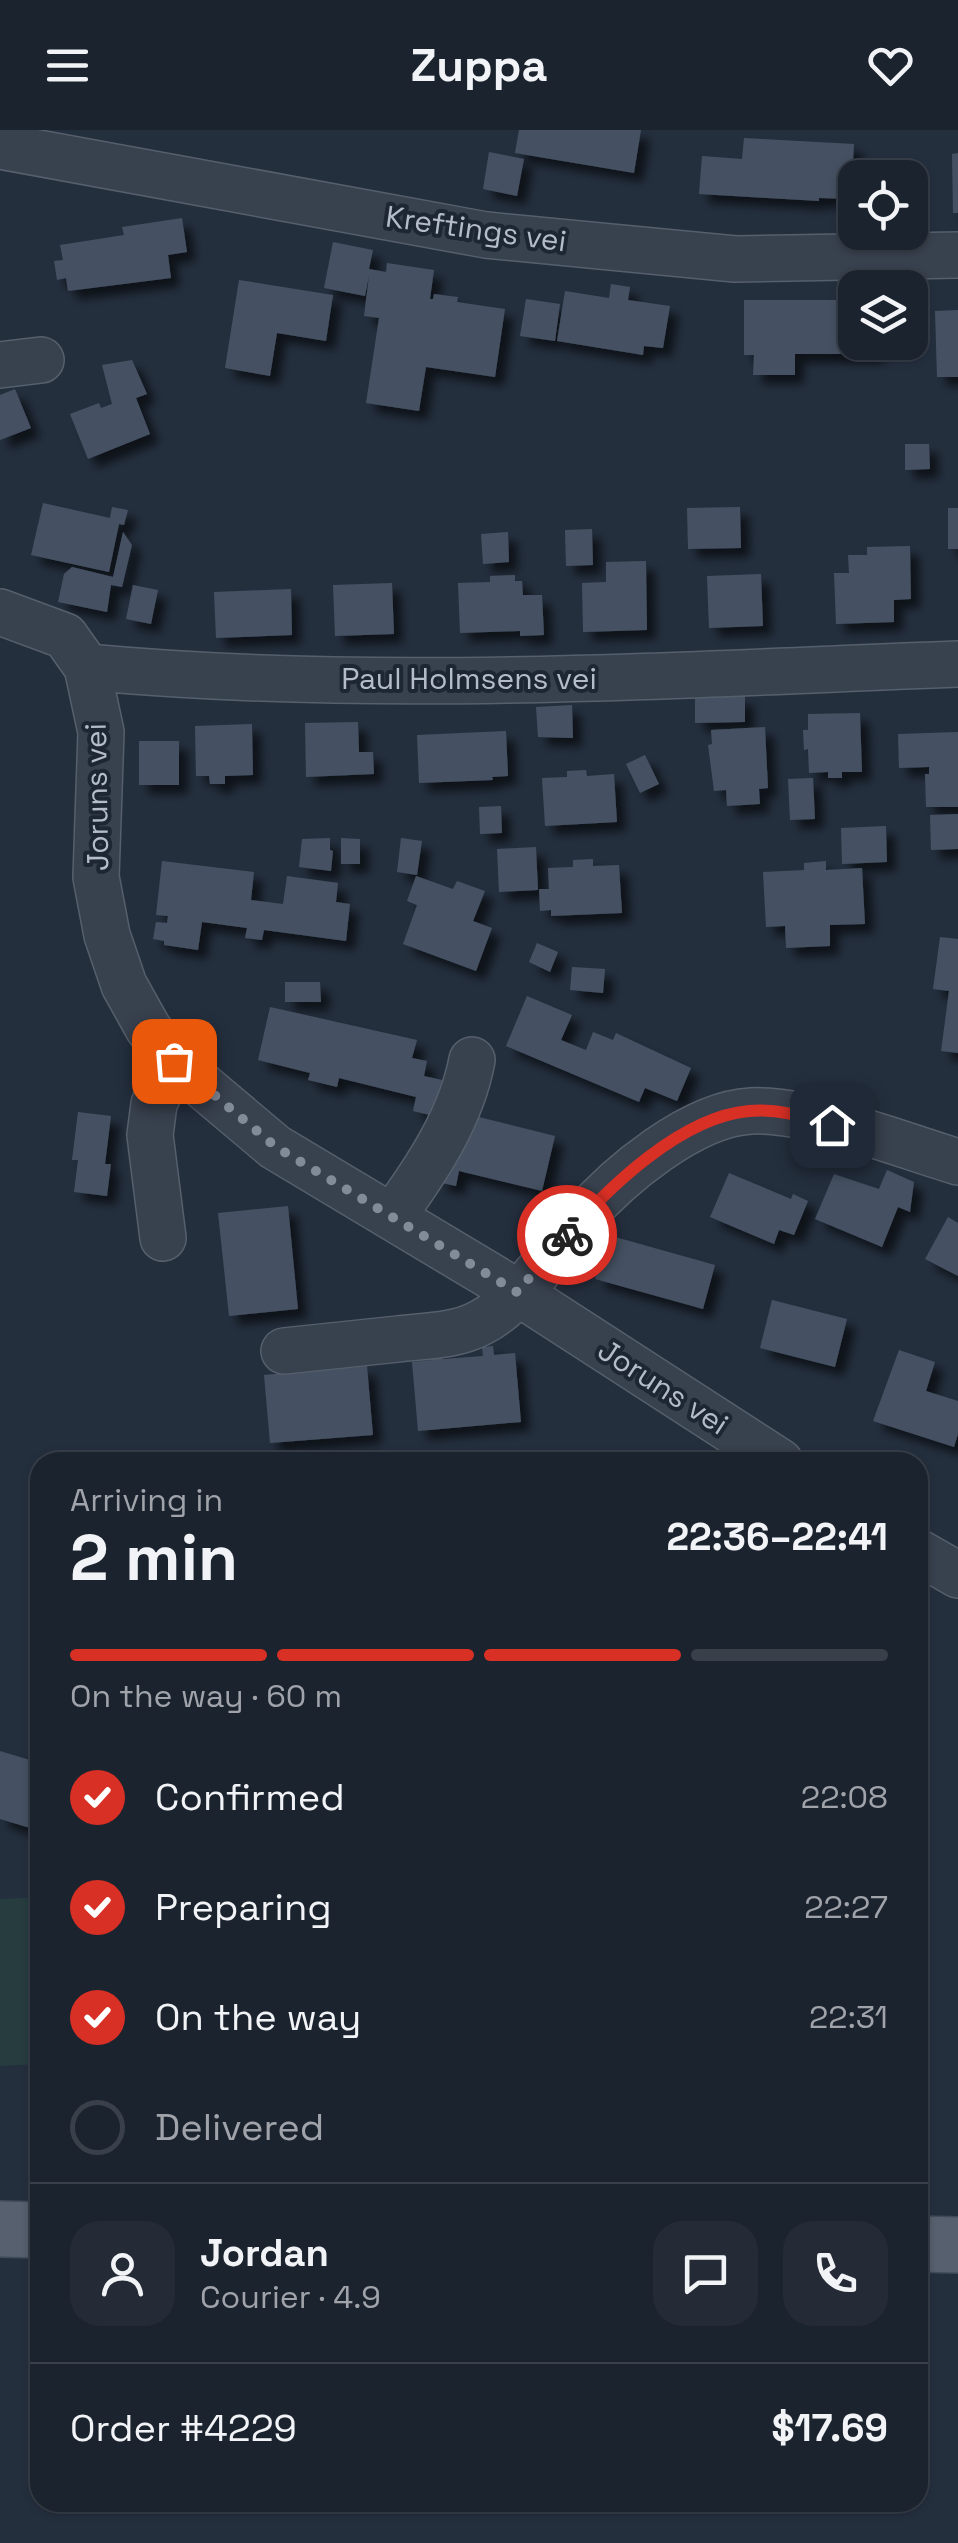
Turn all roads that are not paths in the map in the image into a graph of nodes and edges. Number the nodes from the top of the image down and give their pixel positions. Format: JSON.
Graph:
{"nodes":[{"id":1,"x":0,"y":146,"type":"edge"},
{"id":2,"x":958,"y":255,"type":"edge"},
{"id":3,"x":0,"y":612,"type":"edge"},
{"id":4,"x":958,"y":664,"type":"edge"},
{"id":5,"x":86,"y":666,"type":"junction"},
{"id":6,"x":472,"y":1060,"type":"dead end"},
{"id":7,"x":174,"y":1061,"type":"junction"},
{"id":8,"x":958,"y":1162,"type":"edge"},
{"id":9,"x":392,"y":1217,"type":"junction"},
{"id":10,"x":163,"y":1238,"type":"dead end"},
{"id":11,"x":517,"y":1292,"type":"junction"},
{"id":12,"x":284,"y":1351,"type":"dead end"},
{"id":13,"x":765,"y":1452,"type":"edge"},
{"id":14,"x":928,"y":1558,"type":"edge"},
{"id":15,"x":958,"y":1575,"type":"edge"},
{"id":16,"x":0,"y":2230,"type":"edge"},
{"id":17,"x":30,"y":2230,"type":"edge"},
{"id":18,"x":928,"y":2244,"type":"edge"},
{"id":19,"x":958,"y":2245,"type":"edge"}],
"edges":[{"from":1,"to":2,"type":"street","name":"Kreftings vei"},
{"from":3,"to":5,"type":"street"},
{"from":4,"to":5,"type":"street","name":"Paul Holmsens vei"},
{"from":5,"to":7,"type":"street","name":"Joruns vei"},
{"from":6,"to":9,"type":"street"},
{"from":7,"to":9,"type":"street","name":"Joruns vei"},
{"from":7,"to":10,"type":"street"},
{"from":8,"to":11,"type":"street"},
{"from":9,"to":11,"type":"street","name":"Joruns vei"},
{"from":11,"to":12,"type":"street"},
{"from":11,"to":13,"type":"street","name":"Joruns vei"},
{"from":14,"to":15,"type":"street"},
{"from":16,"to":17,"type":"main road"},
{"from":18,"to":19,"type":"main road"}]}
